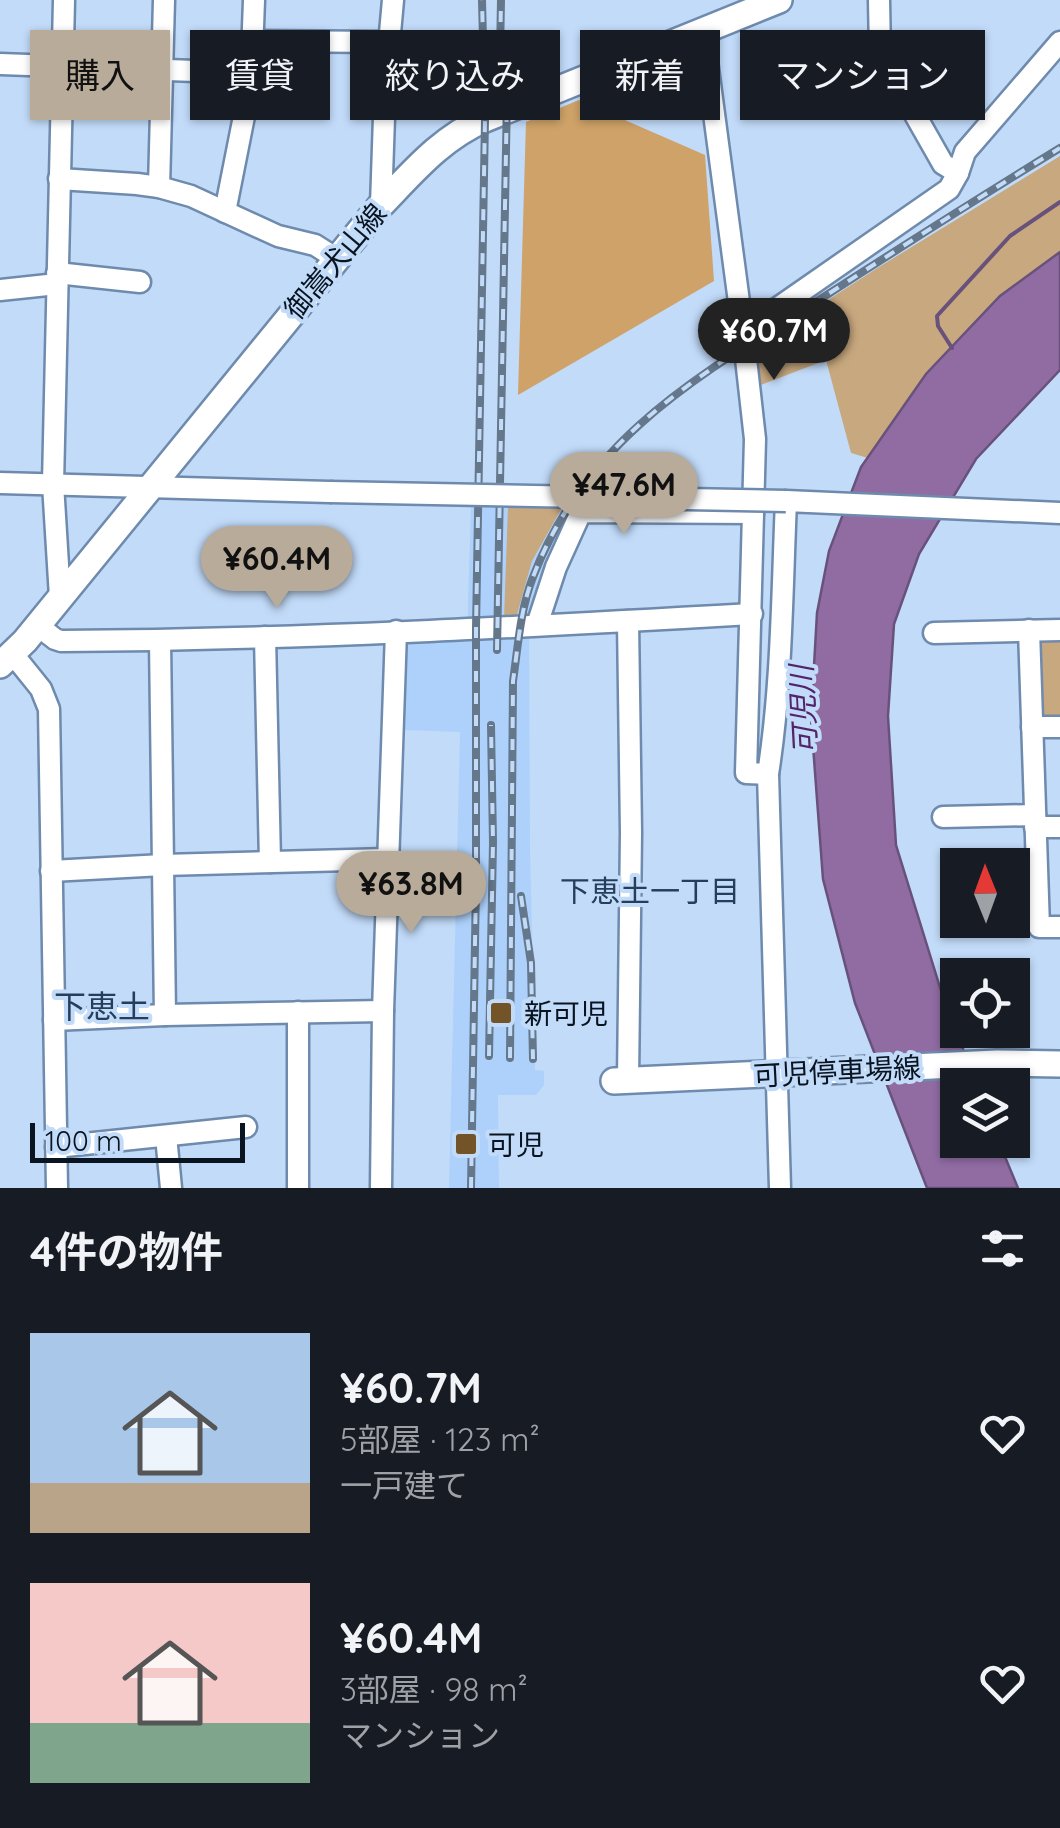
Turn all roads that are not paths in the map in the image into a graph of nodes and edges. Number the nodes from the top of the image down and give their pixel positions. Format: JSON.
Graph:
{"nodes":[{"id":1,"x":64,"y":0,"type":"edge"},
{"id":2,"x":164,"y":0,"type":"edge"},
{"id":3,"x":254,"y":0,"type":"edge"},
{"id":4,"x":393,"y":0,"type":"edge"},
{"id":5,"x":880,"y":0,"type":"edge"},
{"id":6,"x":764,"y":3,"type":"edge"},
{"id":7,"x":63,"y":30,"type":"edge"},
{"id":8,"x":163,"y":30,"type":"edge"},
{"id":9,"x":253,"y":30,"type":"edge"},
{"id":10,"x":390,"y":30,"type":"edge"},
{"id":11,"x":704,"y":30,"type":"edge"},
{"id":12,"x":1060,"y":42,"type":"edge"},
{"id":13,"x":0,"y":64,"type":"edge"},
{"id":14,"x":30,"y":65,"type":"edge"},
{"id":15,"x":580,"y":81,"type":"edge"},
{"id":16,"x":61,"y":120,"type":"edge"},
{"id":17,"x":161,"y":120,"type":"edge"},
{"id":18,"x":242,"y":120,"type":"edge"},
{"id":19,"x":385,"y":120,"type":"edge"},
{"id":20,"x":714,"y":120,"type":"edge"},
{"id":21,"x":958,"y":173,"type":"junction"},
{"id":22,"x":59,"y":179,"type":"junction"},
{"id":23,"x":159,"y":187,"type":"junction"},
{"id":24,"x":381,"y":205,"type":"junction"},
{"id":25,"x":226,"y":212,"type":"junction"},
{"id":26,"x":336,"y":259,"type":"junction"},
{"id":27,"x":57,"y":278,"type":"junction"},
{"id":28,"x":140,"y":282,"type":"dead end"},
{"id":29,"x":0,"y":290,"type":"edge"},
{"id":30,"x":743,"y":332,"type":"junction"},
{"id":31,"x":0,"y":482,"type":"edge"},
{"id":32,"x":53,"y":484,"type":"junction"},
{"id":33,"x":149,"y":487,"type":"junction"},
{"id":34,"x":786,"y":501,"type":"junction"},
{"id":35,"x":753,"y":513,"type":"junction"},
{"id":36,"x":1060,"y":514,"type":"edge"},
{"id":37,"x":60,"y":597,"type":"junction"},
{"id":38,"x":752,"y":614,"type":"junction"},
{"id":39,"x":628,"y":621,"type":"junction"},
{"id":40,"x":37,"y":625,"type":"junction"},
{"id":41,"x":537,"y":625,"type":"junction"},
{"id":42,"x":1029,"y":630,"type":"junction"},
{"id":43,"x":1060,"y":630,"type":"edge"},
{"id":44,"x":396,"y":632,"type":"junction"},
{"id":45,"x":934,"y":633,"type":"dead end"},
{"id":46,"x":265,"y":636,"type":"junction"},
{"id":47,"x":160,"y":641,"type":"junction"},
{"id":48,"x":6,"y":659,"type":"edge"},
{"id":49,"x":1032,"y":727,"type":"junction"},
{"id":50,"x":1060,"y":727,"type":"edge"},
{"id":51,"x":768,"y":774,"type":"junction"},
{"id":52,"x":944,"y":817,"type":"dead end"},
{"id":53,"x":1035,"y":821,"type":"junction"},
{"id":54,"x":1060,"y":826,"type":"edge"},
{"id":55,"x":388,"y":860,"type":"junction"},
{"id":56,"x":270,"y":862,"type":"junction"},
{"id":57,"x":162,"y":865,"type":"junction"},
{"id":58,"x":52,"y":871,"type":"junction"},
{"id":59,"x":1060,"y":927,"type":"edge"},
{"id":60,"x":383,"y":1011,"type":"junction"},
{"id":61,"x":298,"y":1012,"type":"junction"},
{"id":62,"x":165,"y":1015,"type":"junction"},
{"id":63,"x":54,"y":1020,"type":"junction"},
{"id":64,"x":1060,"y":1064,"type":"edge"},
{"id":65,"x":777,"y":1074,"type":"junction"},
{"id":66,"x":621,"y":1081,"type":"joint"},
{"id":67,"x":246,"y":1127,"type":"dead end"},
{"id":68,"x":166,"y":1136,"type":"junction"},
{"id":69,"x":56,"y":1147,"type":"junction"},
{"id":70,"x":57,"y":1188,"type":"edge"},
{"id":71,"x":172,"y":1188,"type":"edge"},
{"id":72,"x":298,"y":1188,"type":"edge"},
{"id":73,"x":381,"y":1188,"type":"edge"},
{"id":74,"x":780,"y":1188,"type":"edge"}],
"edges":[{"from":1,"to":7,"type":"street"},
{"from":2,"to":8,"type":"street"},
{"from":3,"to":9,"type":"street"},
{"from":4,"to":10,"type":"street"},
{"from":5,"to":21,"type":"street"},
{"from":6,"to":11,"type":"main road","name":"御嵩犬山線"},
{"from":12,"to":21,"type":"street"},
{"from":13,"to":14,"type":"street"},
{"from":15,"to":24,"type":"main road","name":"御嵩犬山線"},
{"from":16,"to":22,"type":"street"},
{"from":17,"to":23,"type":"street"},
{"from":18,"to":25,"type":"street"},
{"from":19,"to":24,"type":"street"},
{"from":20,"to":30,"type":"street"},
{"from":21,"to":30,"type":"street"},
{"from":22,"to":23,"type":"street"},
{"from":22,"to":27,"type":"street"},
{"from":23,"to":25,"type":"street"},
{"from":24,"to":26,"type":"main road","name":"御嵩犬山線"},
{"from":25,"to":26,"type":"street"},
{"from":26,"to":33,"type":"main road","name":"御嵩犬山線"},
{"from":27,"to":28,"type":"street"},
{"from":27,"to":29,"type":"street"},
{"from":27,"to":32,"type":"street"},
{"from":30,"to":35,"type":"street"},
{"from":31,"to":32,"type":"street"},
{"from":32,"to":33,"type":"street"},
{"from":32,"to":37,"type":"street"},
{"from":33,"to":34,"type":"street","bridge":true},
{"from":33,"to":37,"type":"main road","name":"御嵩犬山線"},
{"from":34,"to":36,"type":"street"},
{"from":34,"to":51,"type":"street"},
{"from":35,"to":38,"type":"street"},
{"from":35,"to":41,"type":"street"},
{"from":37,"to":40,"type":"main road","name":"御嵩犬山線"},
{"from":38,"to":39,"type":"street"},
{"from":38,"to":51,"type":"street"},
{"from":39,"to":41,"type":"street"},
{"from":39,"to":66,"type":"street"},
{"from":40,"to":47,"type":"street"},
{"from":40,"to":48,"type":"main road","name":"御嵩犬山線"},
{"from":41,"to":44,"type":"street"},
{"from":42,"to":43,"type":"street"},
{"from":42,"to":45,"type":"street"},
{"from":42,"to":49,"type":"street"},
{"from":44,"to":46,"type":"street"},
{"from":44,"to":55,"type":"street"},
{"from":46,"to":47,"type":"street"},
{"from":46,"to":56,"type":"street"},
{"from":47,"to":57,"type":"street"},
{"from":48,"to":58,"type":"street"},
{"from":49,"to":50,"type":"street"},
{"from":49,"to":53,"type":"street"},
{"from":51,"to":65,"type":"street"},
{"from":52,"to":53,"type":"street"},
{"from":53,"to":54,"type":"street"},
{"from":53,"to":59,"type":"street"},
{"from":55,"to":56,"type":"street"},
{"from":55,"to":60,"type":"street"},
{"from":56,"to":57,"type":"street"},
{"from":57,"to":58,"type":"street"},
{"from":57,"to":62,"type":"street"},
{"from":58,"to":63,"type":"street"},
{"from":60,"to":61,"type":"street"},
{"from":60,"to":73,"type":"street"},
{"from":61,"to":62,"type":"street"},
{"from":61,"to":72,"type":"street"},
{"from":62,"to":63,"type":"street"},
{"from":63,"to":69,"type":"street"},
{"from":64,"to":65,"type":"main road","name":"可児停車場線"},
{"from":65,"to":66,"type":"main road","name":"可児停車場線"},
{"from":65,"to":74,"type":"street"},
{"from":67,"to":68,"type":"street"},
{"from":68,"to":69,"type":"street"},
{"from":68,"to":71,"type":"street"},
{"from":69,"to":70,"type":"street"}]}
